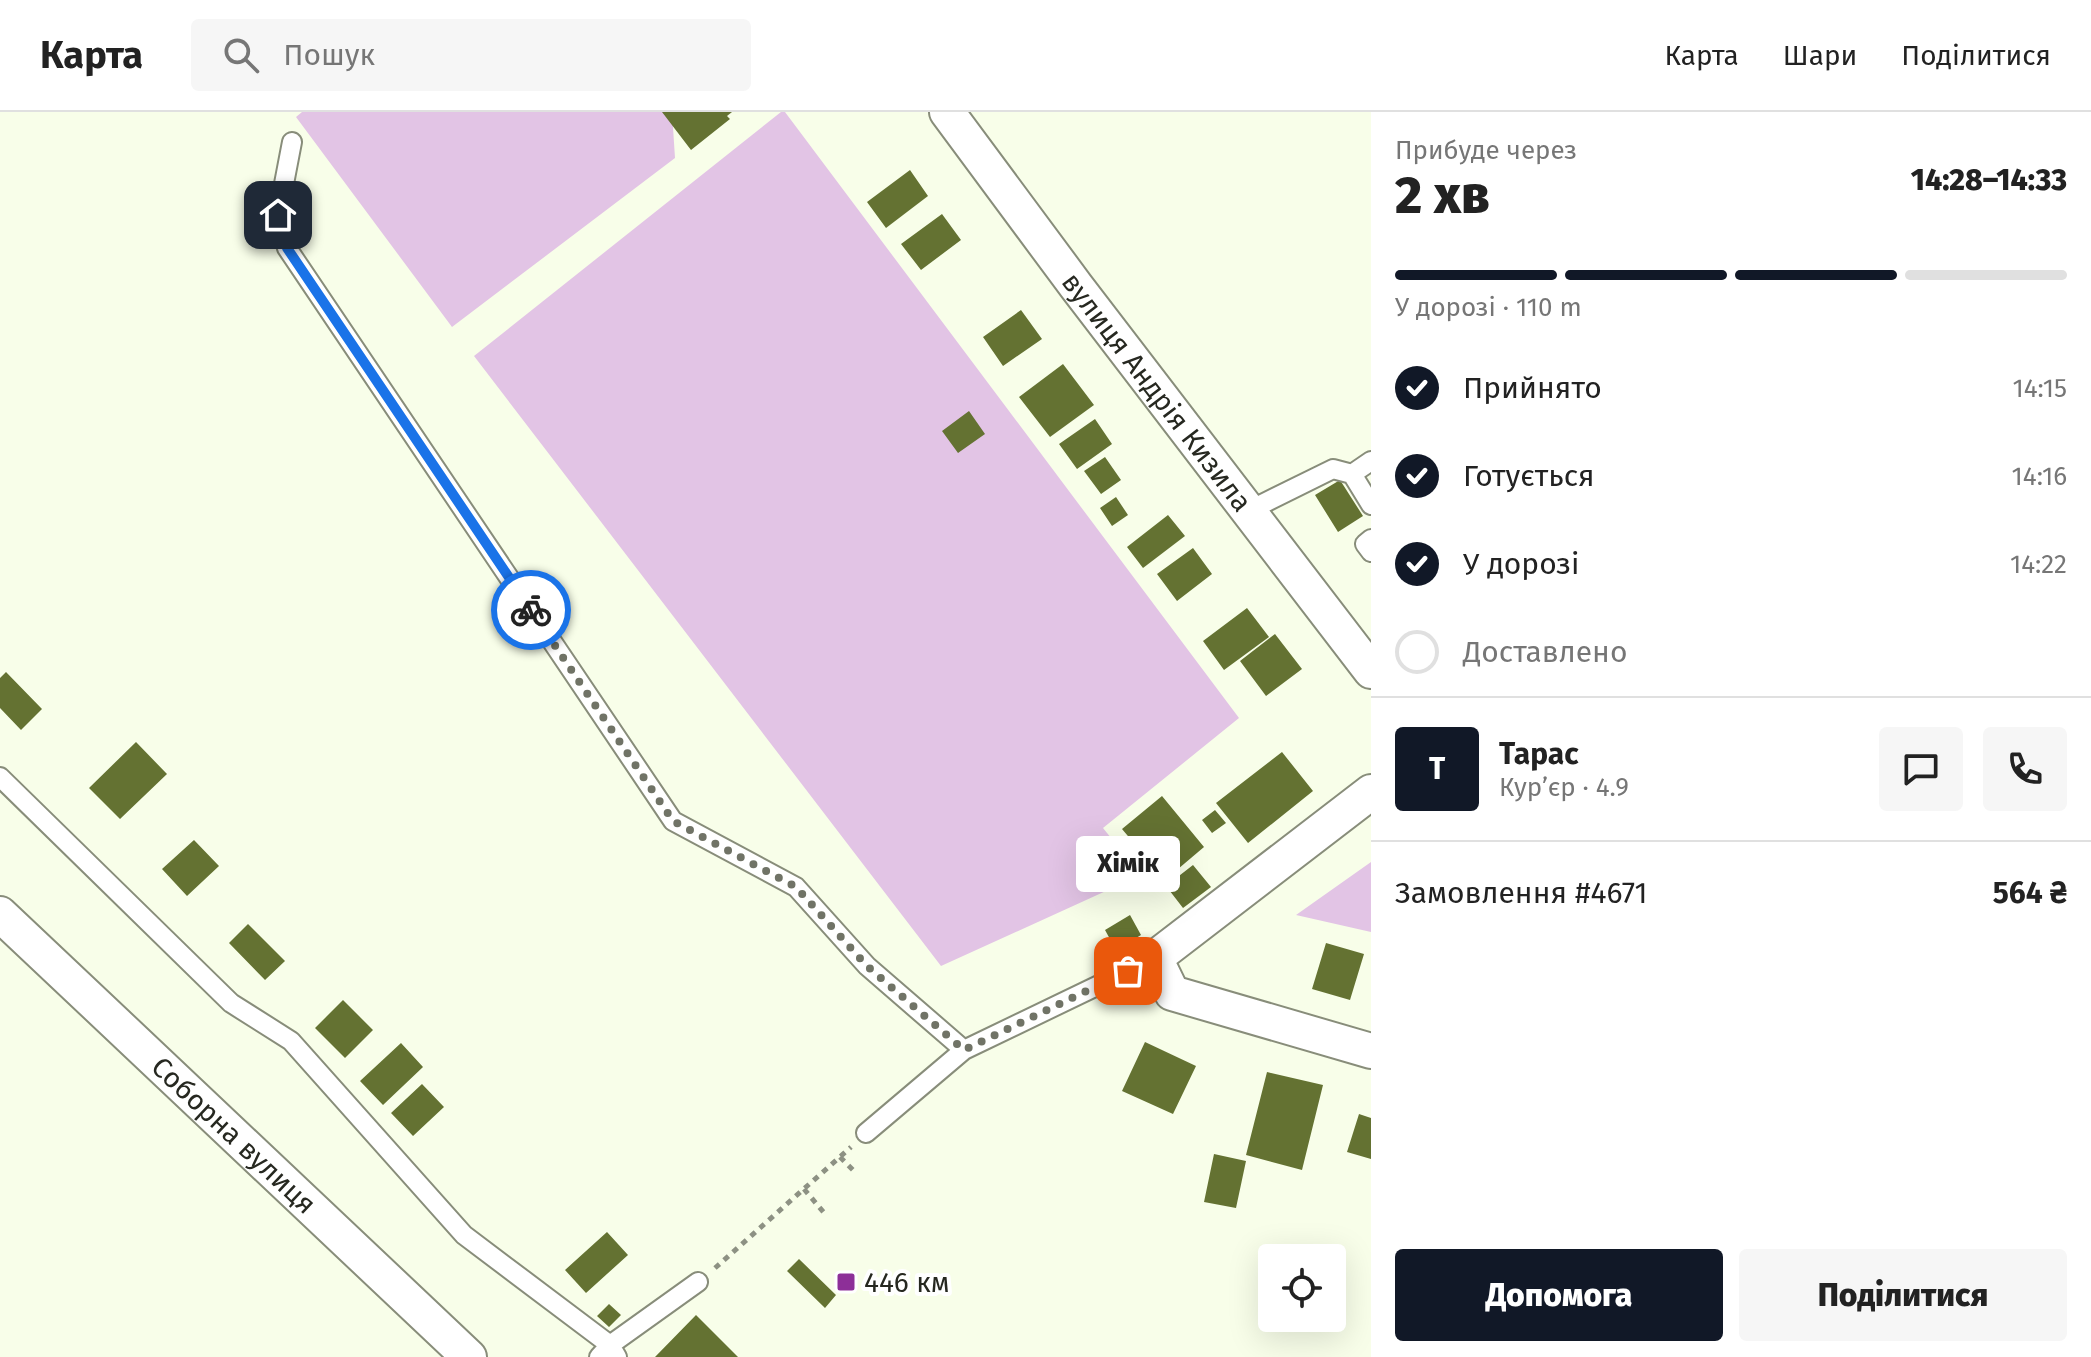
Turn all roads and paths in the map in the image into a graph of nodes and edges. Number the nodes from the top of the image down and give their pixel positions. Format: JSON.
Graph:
{"nodes":[{"id":1,"x":947,"y":112,"type":"edge"},
{"id":2,"x":292,"y":142,"type":"dead end"},
{"id":3,"x":1371,"y":461,"type":"edge"},
{"id":4,"x":1352,"y":474,"type":"junction"},
{"id":5,"x":1371,"y":505,"type":"edge"},
{"id":6,"x":1248,"y":511,"type":"junction"},
{"id":7,"x":1371,"y":539,"type":"edge"},
{"id":8,"x":1371,"y":552,"type":"edge"},
{"id":9,"x":1371,"y":671,"type":"edge"},
{"id":10,"x":0,"y":777,"type":"edge"},
{"id":11,"x":1371,"y":792,"type":"edge"},
{"id":12,"x":1,"y":918,"type":"edge"},
{"id":13,"x":1155,"y":958,"type":"junction"},
{"id":14,"x":964,"y":1050,"type":"junction"},
{"id":15,"x":1371,"y":1051,"type":"edge"},
{"id":16,"x":866,"y":1133,"type":"joint"},
{"id":17,"x":840,"y":1157,"type":"junction"},
{"id":18,"x":854,"y":1171,"type":"dead end"},
{"id":19,"x":804,"y":1189,"type":"junction"},
{"id":20,"x":825,"y":1214,"type":"dead end"},
{"id":21,"x":698,"y":1282,"type":"joint"},
{"id":22,"x":609,"y":1353,"type":"edge"},
{"id":23,"x":469,"y":1357,"type":"edge"}],
"edges":[{"from":1,"to":6,"type":"street","name":"вулиця Андрія Кизила"},
{"from":2,"to":14,"type":"lane"},
{"from":3,"to":4,"type":"lane"},
{"from":4,"to":5,"type":"lane"},
{"from":4,"to":6,"type":"lane"},
{"from":6,"to":9,"type":"street","name":"вулиця Андрія Кизила"},
{"from":7,"to":8,"type":"lane"},
{"from":10,"to":22,"type":"lane"},
{"from":11,"to":13,"type":"street"},
{"from":12,"to":23,"type":"street","name":"Соборна вулиця"},
{"from":13,"to":14,"type":"lane"},
{"from":13,"to":15,"type":"street"},
{"from":14,"to":16,"type":"lane"},
{"from":16,"to":17,"type":"path"},
{"from":17,"to":18,"type":"path"},
{"from":17,"to":19,"type":"path"},
{"from":19,"to":20,"type":"path"},
{"from":19,"to":21,"type":"path"},
{"from":21,"to":22,"type":"lane"}]}
